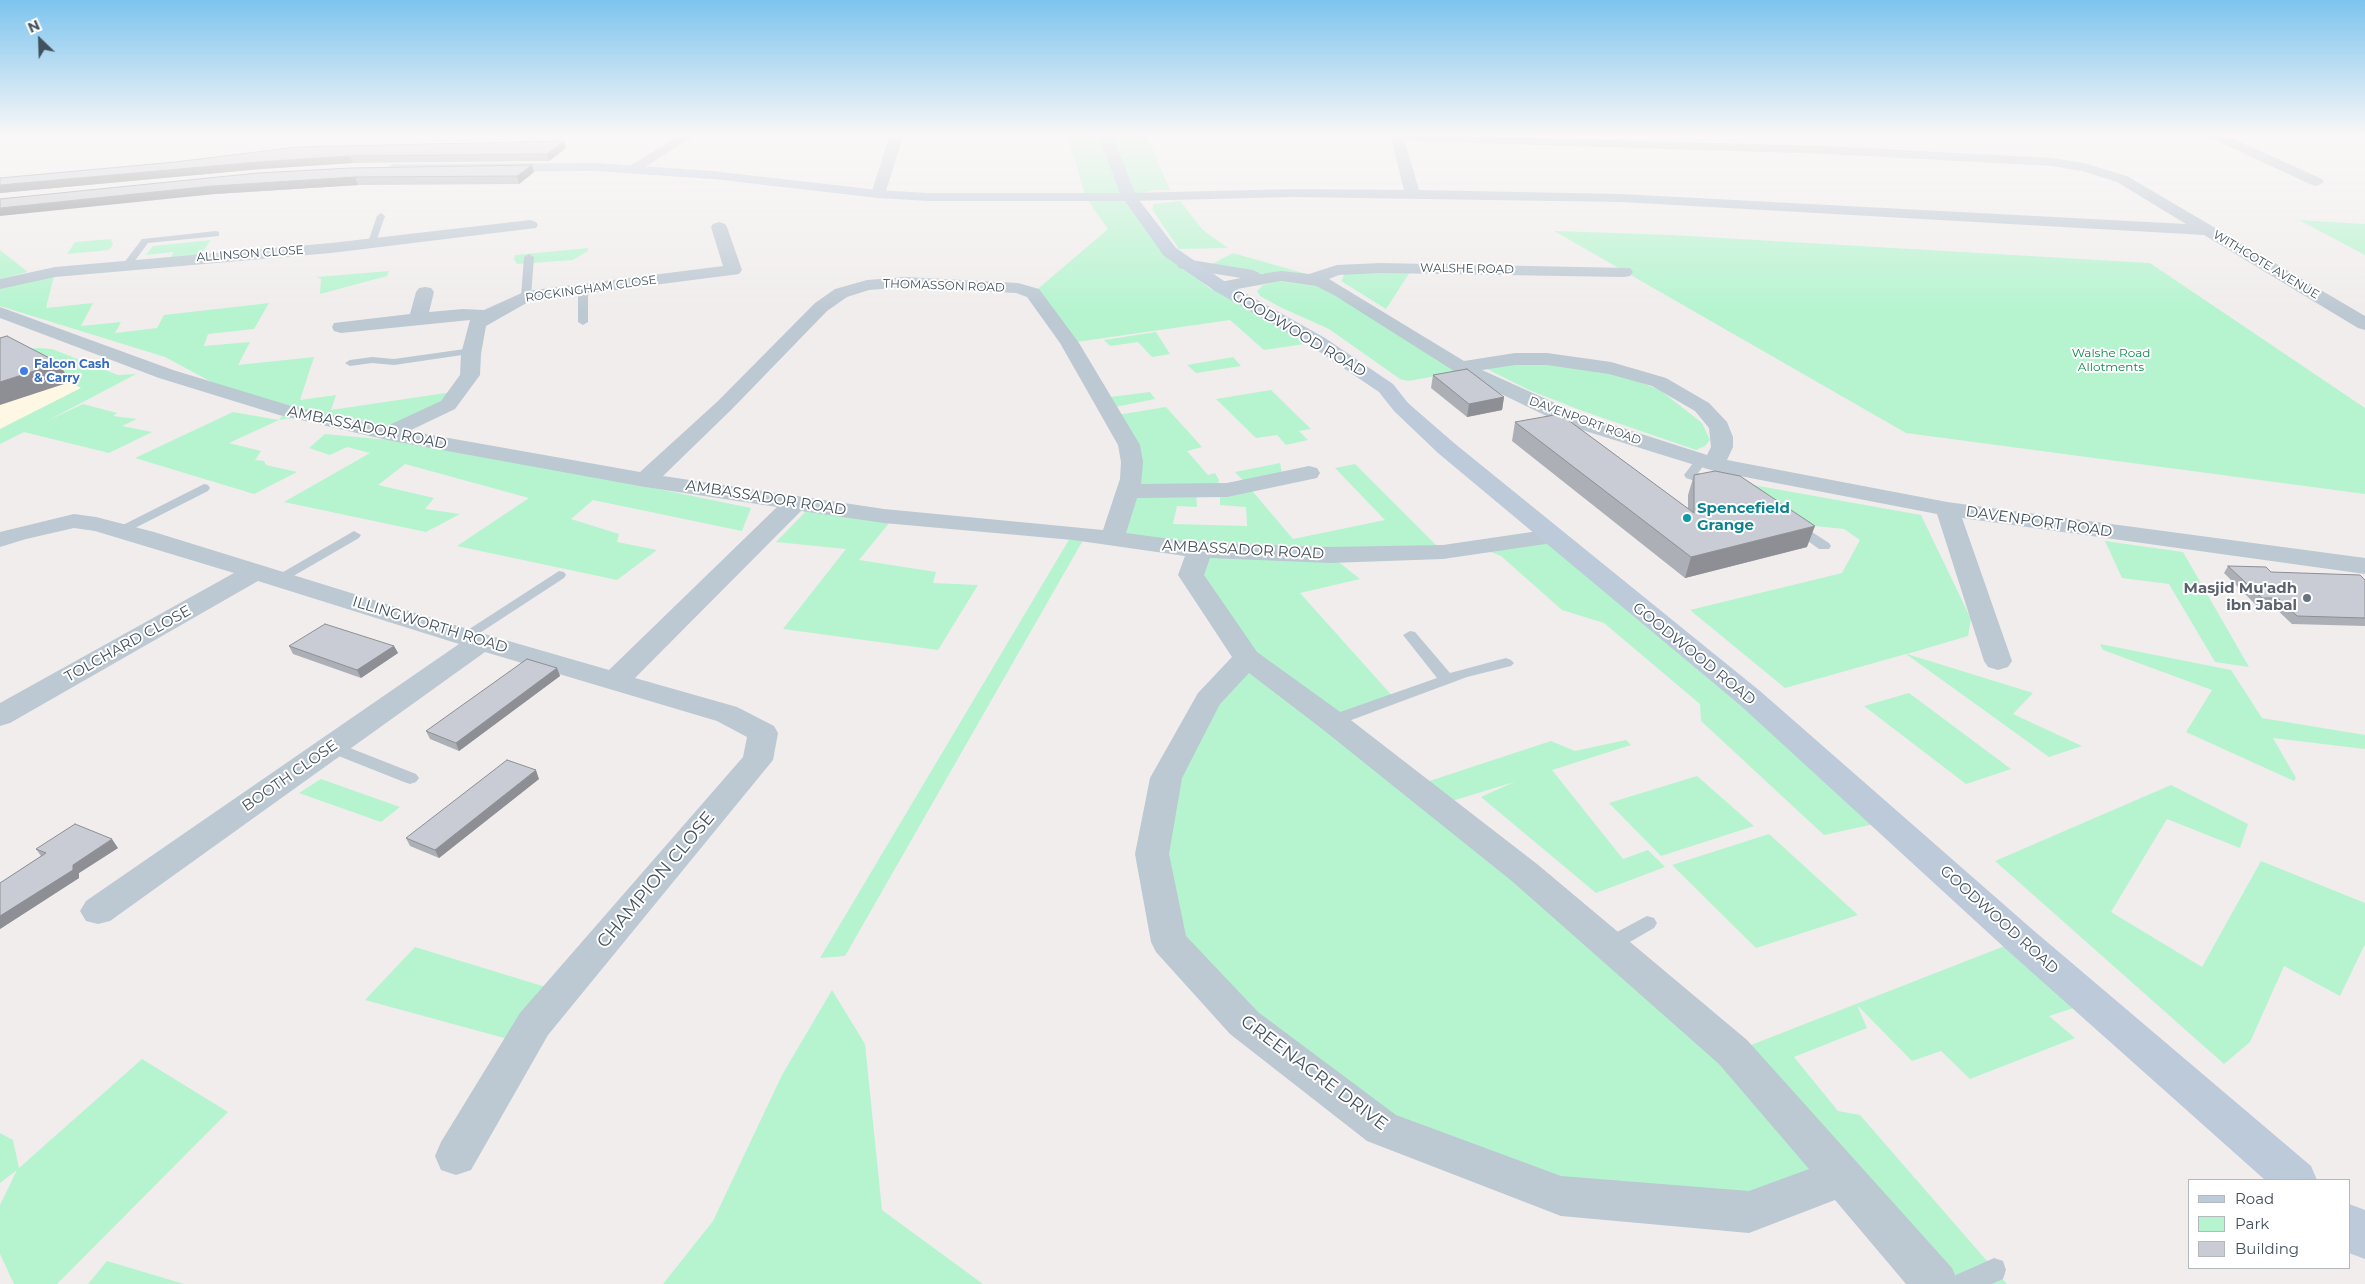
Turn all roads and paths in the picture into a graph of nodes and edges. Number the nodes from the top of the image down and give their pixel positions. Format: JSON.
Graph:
{"nodes":[{"id":1,"x":878,"y":194,"type":"edge"},
{"id":2,"x":1128,"y":194,"type":"edge"},
{"id":3,"x":1249,"y":194,"type":"edge"},
{"id":4,"x":1442,"y":194,"type":"edge"},
{"id":5,"x":2147,"y":194,"type":"edge"},
{"id":6,"x":1129,"y":197,"type":"junction"},
{"id":7,"x":381,"y":216,"type":"dead end"},
{"id":8,"x":530,"y":225,"type":"dead end"},
{"id":9,"x":719,"y":227,"type":"dead end"},
{"id":10,"x":2208,"y":230,"type":"junction"},
{"id":11,"x":216,"y":234,"type":"dead end"},
{"id":12,"x":135,"y":237,"type":"dead end"},
{"id":13,"x":145,"y":241,"type":"junction"},
{"id":14,"x":372,"y":242,"type":"junction"},
{"id":15,"x":529,"y":257,"type":"dead end"},
{"id":16,"x":128,"y":264,"type":"junction"},
{"id":17,"x":1185,"y":264,"type":"junction"},
{"id":18,"x":1624,"y":272,"type":"dead end"},
{"id":19,"x":1268,"y":277,"type":"junction"},
{"id":20,"x":1312,"y":279,"type":"junction"},
{"id":21,"x":0,"y":284,"type":"edge"},
{"id":22,"x":1221,"y":288,"type":"junction"},
{"id":23,"x":583,"y":289,"type":"junction"},
{"id":24,"x":425,"y":292,"type":"dead end"},
{"id":25,"x":526,"y":296,"type":"junction"},
{"id":26,"x":0,"y":312,"type":"edge"},
{"id":27,"x":487,"y":316,"type":"junction"},
{"id":28,"x":418,"y":319,"type":"junction"},
{"id":29,"x":582,"y":322,"type":"dead end"},
{"id":30,"x":2365,"y":324,"type":"edge"},
{"id":31,"x":341,"y":327,"type":"dead end"},
{"id":32,"x":53,"y":331,"type":"junction"},
{"id":33,"x":26,"y":339,"type":"dead end"},
{"id":34,"x":472,"y":351,"type":"junction"},
{"id":35,"x":350,"y":363,"type":"dead end"},
{"id":36,"x":1461,"y":368,"type":"junction"},
{"id":37,"x":387,"y":434,"type":"junction"},
{"id":38,"x":1708,"y":462,"type":"junction"},
{"id":39,"x":1309,"y":473,"type":"dead end"},
{"id":40,"x":645,"y":480,"type":"junction"},
{"id":41,"x":1728,"y":486,"type":"edge"},
{"id":42,"x":204,"y":488,"type":"dead end"},
{"id":43,"x":1129,"y":491,"type":"junction"},
{"id":44,"x":796,"y":502,"type":"junction"},
{"id":45,"x":1947,"y":509,"type":"junction"},
{"id":46,"x":1786,"y":519,"type":"edge"},
{"id":47,"x":120,"y":530,"type":"junction"},
{"id":48,"x":354,"y":535,"type":"dead end"},
{"id":49,"x":1552,"y":536,"type":"junction"},
{"id":50,"x":1112,"y":539,"type":"junction"},
{"id":51,"x":0,"y":540,"type":"edge"},
{"id":52,"x":1824,"y":546,"type":"dead end"},
{"id":53,"x":1200,"y":550,"type":"junction"},
{"id":54,"x":2365,"y":566,"type":"edge"},
{"id":55,"x":559,"y":574,"type":"dead end"},
{"id":56,"x":267,"y":575,"type":"junction"},
{"id":57,"x":1410,"y":635,"type":"dead end"},
{"id":58,"x":473,"y":639,"type":"junction"},
{"id":59,"x":1246,"y":658,"type":"junction"},
{"id":60,"x":1998,"y":661,"type":"dead end"},
{"id":61,"x":1506,"y":663,"type":"dead end"},
{"id":62,"x":1447,"y":680,"type":"junction"},
{"id":63,"x":615,"y":681,"type":"junction"},
{"id":64,"x":0,"y":716,"type":"edge"},
{"id":65,"x":1332,"y":721,"type":"junction"},
{"id":66,"x":332,"y":747,"type":"junction"},
{"id":67,"x":410,"y":778,"type":"dead end"},
{"id":68,"x":98,"y":911,"type":"dead end"},
{"id":69,"x":1647,"y":922,"type":"dead end"},
{"id":70,"x":1609,"y":945,"type":"junction"},
{"id":71,"x":456,"y":1156,"type":"dead end"},
{"id":72,"x":1843,"y":1177,"type":"junction"},
{"id":73,"x":2295,"y":1179,"type":"edge"},
{"id":74,"x":2350,"y":1226,"type":"edge"},
{"id":75,"x":2365,"y":1238,"type":"edge"},
{"id":76,"x":1994,"y":1270,"type":"dead end"},
{"id":77,"x":1936,"y":1284,"type":"edge"},
{"id":78,"x":1965,"y":1284,"type":"edge"}],
"edges":[{"from":1,"to":6,"type":"street"},
{"from":2,"to":6,"type":"street","name":"GOODWOOD ROAD"},
{"from":3,"to":6,"type":"street"},
{"from":4,"to":10,"type":"street"},
{"from":5,"to":10,"type":"street","name":"WITHCOTE AVENUE"},
{"from":6,"to":17,"type":"street","name":"GOODWOOD ROAD"},
{"from":7,"to":14,"type":"lane"},
{"from":8,"to":14,"type":"street","name":"ALLINSON CLOSE"},
{"from":9,"to":23,"type":"street","name":"ROCKINGHAM CLOSE"},
{"from":10,"to":30,"type":"street","name":"WITHCOTE AVENUE"},
{"from":11,"to":13,"type":"lane","name":"ALLINSON CLOSE"},
{"from":12,"to":13,"type":"lane"},
{"from":13,"to":16,"type":"lane"},
{"from":14,"to":16,"type":"street","name":"ALLINSON CLOSE"},
{"from":15,"to":25,"type":"lane"},
{"from":16,"to":21,"type":"street","name":"ALLINSON CLOSE"},
{"from":17,"to":19,"type":"street"},
{"from":17,"to":22,"type":"street","name":"GOODWOOD ROAD"},
{"from":18,"to":20,"type":"street","name":"WALSHE ROAD"},
{"from":19,"to":20,"type":"street","name":"DAVENPORT ROAD"},
{"from":19,"to":22,"type":"street","name":"DAVENPORT ROAD"},
{"from":20,"to":36,"type":"street","name":"DAVENPORT ROAD"},
{"from":22,"to":49,"type":"street","name":"GOODWOOD ROAD"},
{"from":23,"to":25,"type":"street","name":"ROCKINGHAM CLOSE"},
{"from":23,"to":29,"type":"lane"},
{"from":24,"to":28,"type":"street"},
{"from":25,"to":27,"type":"street","name":"ROCKINGHAM CLOSE"},
{"from":26,"to":32,"type":"street","name":"AMBASSADOR ROAD"},
{"from":27,"to":28,"type":"street"},
{"from":27,"to":34,"type":"street"},
{"from":28,"to":31,"type":"street"},
{"from":32,"to":33,"type":"street"},
{"from":32,"to":37,"type":"street","name":"AMBASSADOR ROAD"},
{"from":34,"to":35,"type":"lane"},
{"from":34,"to":37,"type":"street"},
{"from":36,"to":38,"type":"street","name":"DAVENPORT ROAD"},
{"from":36,"to":38,"type":"street"},
{"from":37,"to":40,"type":"street","name":"AMBASSADOR ROAD"},
{"from":38,"to":41,"type":"lane"},
{"from":38,"to":45,"type":"street","name":"DAVENPORT ROAD"},
{"from":39,"to":43,"type":"street"},
{"from":40,"to":43,"type":"street","name":"THOMASSON ROAD"},
{"from":40,"to":44,"type":"street","name":"AMBASSADOR ROAD"},
{"from":42,"to":47,"type":"lane"},
{"from":43,"to":50,"type":"street","name":"THOMASSON ROAD"},
{"from":44,"to":50,"type":"street","name":"AMBASSADOR ROAD"},
{"from":44,"to":63,"type":"street"},
{"from":45,"to":54,"type":"street","name":"DAVENPORT ROAD"},
{"from":45,"to":60,"type":"street"},
{"from":46,"to":52,"type":"lane"},
{"from":47,"to":51,"type":"street","name":"ILLINGWORTH ROAD"},
{"from":47,"to":56,"type":"street","name":"ILLINGWORTH ROAD"},
{"from":48,"to":56,"type":"lane"},
{"from":49,"to":53,"type":"street","name":"AMBASSADOR ROAD"},
{"from":49,"to":73,"type":"street","name":"GOODWOOD ROAD"},
{"from":50,"to":53,"type":"street","name":"AMBASSADOR ROAD"},
{"from":53,"to":59,"type":"street"},
{"from":55,"to":58,"type":"lane"},
{"from":56,"to":58,"type":"street","name":"ILLINGWORTH ROAD"},
{"from":56,"to":64,"type":"street","name":"TOLCHARD CLOSE"},
{"from":57,"to":62,"type":"lane"},
{"from":58,"to":63,"type":"street","name":"ILLINGWORTH ROAD"},
{"from":58,"to":66,"type":"street","name":"BOOTH CLOSE"},
{"from":59,"to":65,"type":"street"},
{"from":59,"to":72,"type":"street","name":"GREENACRE DRIVE"},
{"from":61,"to":62,"type":"lane"},
{"from":62,"to":65,"type":"lane"},
{"from":63,"to":71,"type":"street","name":"CHAMPION CLOSE"},
{"from":65,"to":70,"type":"street"},
{"from":66,"to":67,"type":"lane"},
{"from":66,"to":68,"type":"street","name":"BOOTH CLOSE"},
{"from":69,"to":70,"type":"lane"},
{"from":70,"to":72,"type":"street"},
{"from":72,"to":77,"type":"street"},
{"from":74,"to":75,"type":"street"},
{"from":76,"to":78,"type":"lane"}]}
